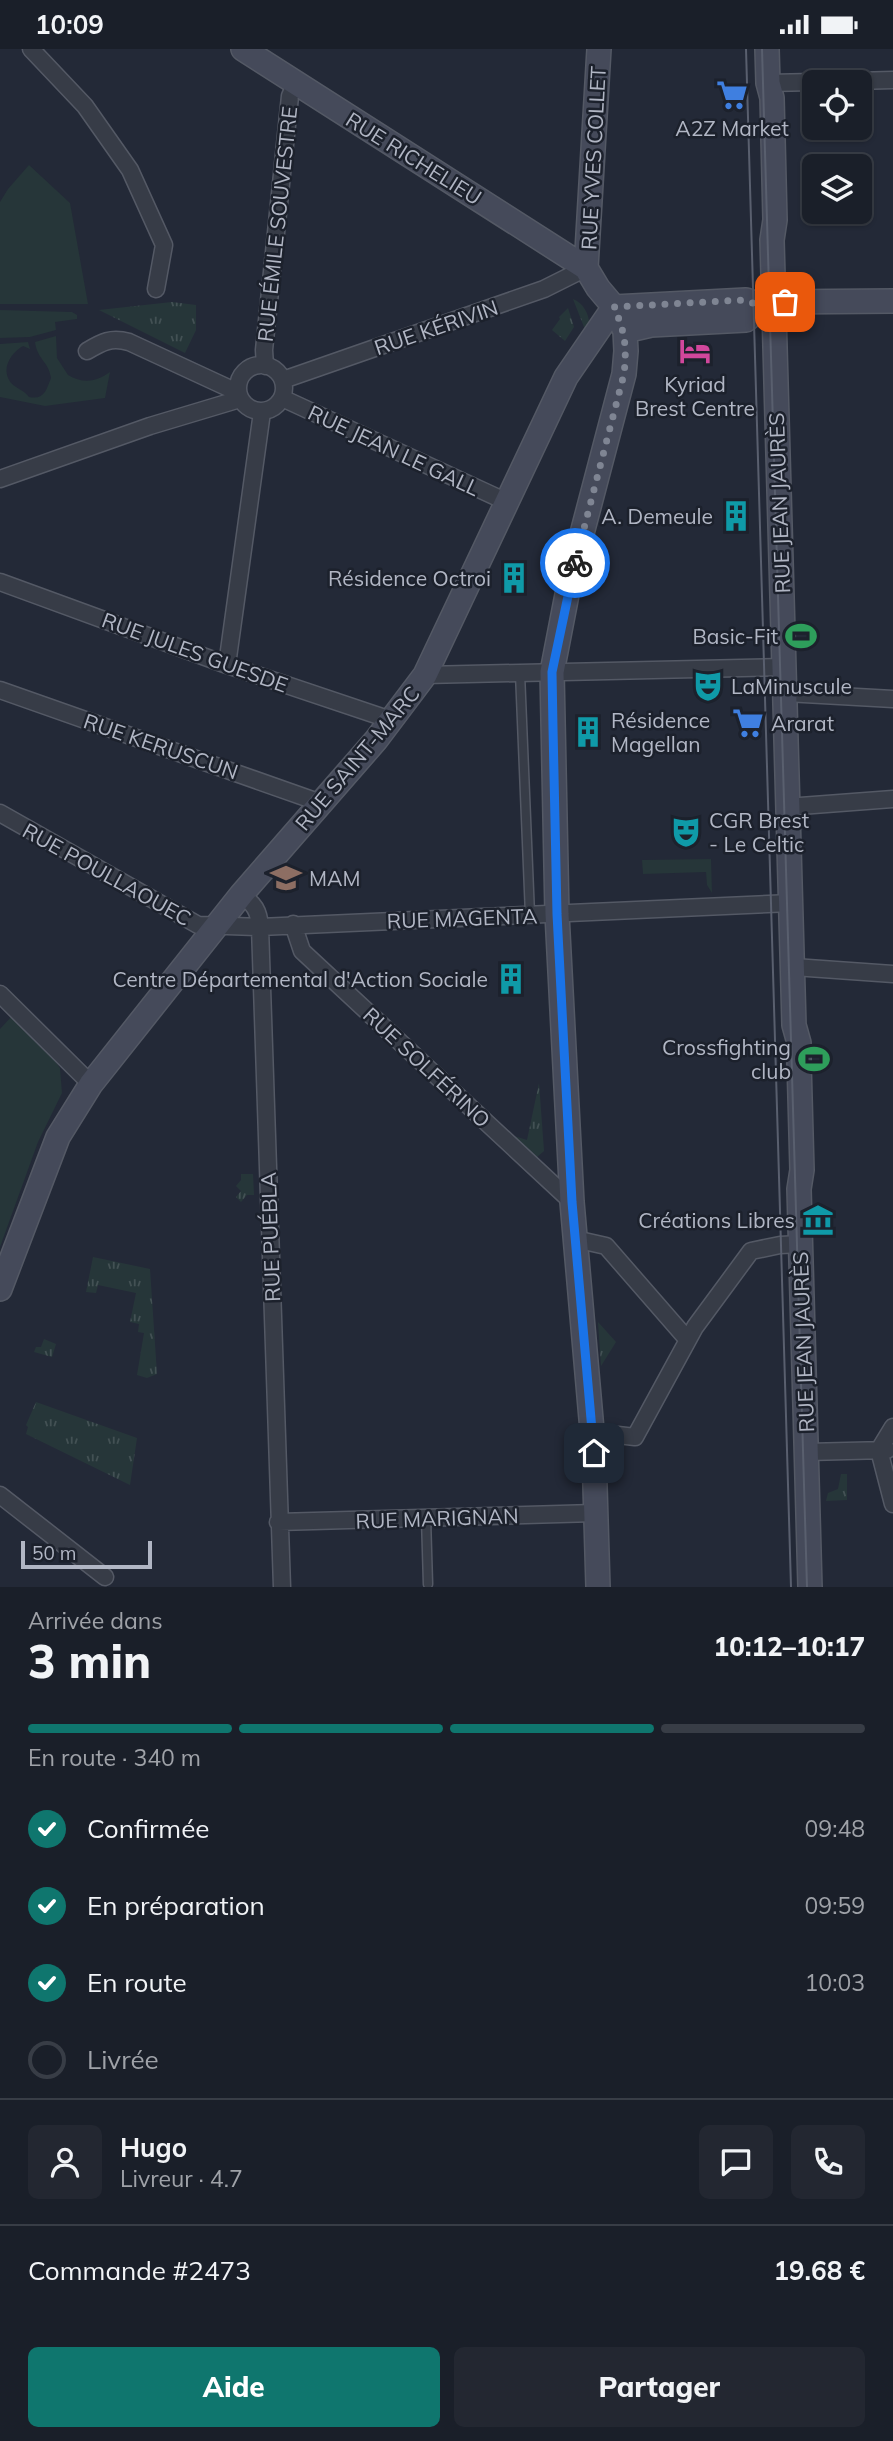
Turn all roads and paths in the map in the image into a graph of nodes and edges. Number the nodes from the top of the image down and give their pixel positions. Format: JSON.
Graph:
{"nodes":[{"id":1,"x":31,"y":49,"type":"edge"},
{"id":2,"x":243,"y":49,"type":"edge"},
{"id":3,"x":598,"y":49,"type":"edge"},
{"id":4,"x":767,"y":49,"type":"edge"},
{"id":5,"x":893,"y":80,"type":"edge"},
{"id":6,"x":872,"y":81,"type":"edge"},
{"id":7,"x":802,"y":82,"type":"edge"},
{"id":8,"x":296,"y":83,"type":"junction"},
{"id":9,"x":768,"y":83,"type":"junction"},
{"id":10,"x":586,"y":268,"type":"junction"},
{"id":11,"x":156,"y":289,"type":"dead end"},
{"id":12,"x":893,"y":301,"type":"edge"},
{"id":13,"x":768,"y":304,"type":"junction"},
{"id":14,"x":614,"y":307,"type":"junction"},
{"id":15,"x":625,"y":331,"type":"junction"},
{"id":16,"x":87,"y":351,"type":"dead end"},
{"id":17,"x":265,"y":366,"type":"junction"},
{"id":18,"x":283,"y":380,"type":"junction"},
{"id":19,"x":238,"y":395,"type":"junction"},
{"id":20,"x":282,"y":398,"type":"junction"},
{"id":21,"x":262,"y":412,"type":"junction"},
{"id":22,"x":0,"y":479,"type":"edge"},
{"id":23,"x":507,"y":502,"type":"junction"},
{"id":24,"x":0,"y":582,"type":"edge"},
{"id":25,"x":227,"y":665,"type":"junction"},
{"id":26,"x":784,"y":667,"type":"junction"},
{"id":27,"x":552,"y":672,"type":"junction"},
{"id":28,"x":520,"y":673,"type":"junction"},
{"id":29,"x":425,"y":675,"type":"junction"},
{"id":30,"x":0,"y":690,"type":"edge"},
{"id":31,"x":786,"y":693,"type":"junction"},
{"id":32,"x":893,"y":699,"type":"edge"},
{"id":33,"x":391,"y":720,"type":"junction"},
{"id":34,"x":893,"y":799,"type":"edge"},
{"id":35,"x":321,"y":803,"type":"junction"},
{"id":36,"x":787,"y":807,"type":"junction"},
{"id":37,"x":0,"y":813,"type":"edge"},
{"id":38,"x":241,"y":895,"type":"junction"},
{"id":39,"x":791,"y":903,"type":"junction"},
{"id":40,"x":557,"y":914,"type":"junction"},
{"id":41,"x":530,"y":915,"type":"junction"},
{"id":42,"x":293,"y":924,"type":"junction"},
{"id":43,"x":217,"y":925,"type":"junction"},
{"id":44,"x":260,"y":927,"type":"junction"},
{"id":45,"x":794,"y":967,"type":"junction"},
{"id":46,"x":893,"y":974,"type":"edge"},
{"id":47,"x":0,"y":996,"type":"edge"},
{"id":48,"x":91,"y":1084,"type":"junction"},
{"id":49,"x":572,"y":1202,"type":"junction"},
{"id":50,"x":575,"y":1239,"type":"junction"},
{"id":51,"x":801,"y":1244,"type":"junction"},
{"id":52,"x":0,"y":1289,"type":"edge"},
{"id":53,"x":687,"y":1339,"type":"junction"},
{"id":54,"x":893,"y":1427,"type":"edge"},
{"id":55,"x":592,"y":1432,"type":"junction"},
{"id":56,"x":886,"y":1450,"type":"edge"},
{"id":57,"x":807,"y":1452,"type":"junction"},
{"id":58,"x":0,"y":1495,"type":"edge"},
{"id":59,"x":893,"y":1504,"type":"edge"},
{"id":60,"x":595,"y":1513,"type":"junction"},
{"id":61,"x":426,"y":1518,"type":"junction"},
{"id":62,"x":278,"y":1522,"type":"junction"},
{"id":63,"x":106,"y":1577,"type":"dead end"},
{"id":64,"x":428,"y":1584,"type":"dead end"},
{"id":65,"x":282,"y":1587,"type":"edge"},
{"id":66,"x":598,"y":1587,"type":"edge"},
{"id":67,"x":810,"y":1587,"type":"edge"}],
"edges":[{"from":1,"to":11,"type":"street"},
{"from":2,"to":8,"type":"street","name":"RUE RICHELIEU"},
{"from":3,"to":10,"type":"street","name":"RUE YVES COLLET"},
{"from":4,"to":9,"type":"street","name":"RUE JEAN JAURÈS"},
{"from":5,"to":6,"type":"street"},
{"from":7,"to":9,"type":"street"},
{"from":8,"to":10,"type":"street","name":"RUE RICHELIEU"},
{"from":8,"to":17,"type":"street","name":"RUE ÉMILE SOUVESTRE"},
{"from":9,"to":13,"type":"street","name":"RUE JEAN JAURÈS"},
{"from":10,"to":14,"type":"street"},
{"from":10,"to":18,"type":"street","name":"RUE KÉRIVIN"},
{"from":12,"to":13,"type":"street"},
{"from":13,"to":14,"type":"street"},
{"from":13,"to":15,"type":"street"},
{"from":13,"to":26,"type":"street","name":"RUE JEAN JAURÈS"},
{"from":14,"to":15,"type":"street"},
{"from":14,"to":23,"type":"street","name":"RUE SAINT-MARC"},
{"from":15,"to":27,"type":"street"},
{"from":16,"to":19,"type":"street"},
{"from":17,"to":18,"type":"street"},
{"from":17,"to":19,"type":"street"},
{"from":18,"to":20,"type":"street"},
{"from":19,"to":21,"type":"street"},
{"from":19,"to":22,"type":"street"},
{"from":20,"to":21,"type":"street"},
{"from":20,"to":23,"type":"street","name":"RUE JEAN LE GALL"},
{"from":21,"to":25,"type":"street"},
{"from":23,"to":29,"type":"street","name":"RUE SAINT-MARC"},
{"from":24,"to":25,"type":"street","name":"RUE JULES GUESDE"},
{"from":25,"to":33,"type":"street","name":"RUE JULES GUESDE"},
{"from":26,"to":27,"type":"street"},
{"from":26,"to":31,"type":"street","name":"RUE JEAN JAURÈS"},
{"from":27,"to":28,"type":"street"},
{"from":27,"to":40,"type":"street"},
{"from":28,"to":29,"type":"street"},
{"from":28,"to":41,"type":"lane"},
{"from":29,"to":33,"type":"street","name":"RUE SAINT-MARC"},
{"from":30,"to":35,"type":"street","name":"RUE KERUSCUN"},
{"from":31,"to":32,"type":"street"},
{"from":31,"to":36,"type":"street","name":"RUE JEAN JAURÈS"},
{"from":33,"to":35,"type":"street","name":"RUE SAINT-MARC"},
{"from":34,"to":36,"type":"street"},
{"from":35,"to":38,"type":"street","name":"RUE SAINT-MARC"},
{"from":36,"to":39,"type":"street","name":"RUE JEAN JAURÈS"},
{"from":37,"to":43,"type":"street","name":"RUE POULLAOUEC"},
{"from":38,"to":43,"type":"street","name":"RUE SAINT-MARC"},
{"from":38,"to":44,"type":"street","name":"RUE PUÉBLA"},
{"from":39,"to":40,"type":"street","name":"RUE MAGENTA"},
{"from":39,"to":45,"type":"street","name":"RUE JEAN JAURÈS"},
{"from":40,"to":41,"type":"street","name":"RUE MAGENTA"},
{"from":40,"to":49,"type":"street"},
{"from":41,"to":42,"type":"street","name":"RUE MAGENTA"},
{"from":42,"to":44,"type":"street","name":"RUE MAGENTA"},
{"from":42,"to":49,"type":"street","name":"RUE SOLFÉRINO"},
{"from":43,"to":44,"type":"street","name":"RUE MAGENTA"},
{"from":43,"to":48,"type":"street","name":"RUE SAINT-MARC"},
{"from":44,"to":62,"type":"street","name":"RUE PUÉBLA"},
{"from":45,"to":46,"type":"street"},
{"from":45,"to":51,"type":"street","name":"RUE JEAN JAURÈS"},
{"from":47,"to":48,"type":"street"},
{"from":48,"to":52,"type":"street","name":"RUE SAINT-MARC"},
{"from":49,"to":50,"type":"street"},
{"from":50,"to":53,"type":"street"},
{"from":50,"to":55,"type":"street"},
{"from":51,"to":53,"type":"street"},
{"from":51,"to":57,"type":"street","name":"RUE JEAN JAURÈS"},
{"from":53,"to":55,"type":"street"},
{"from":54,"to":56,"type":"street"},
{"from":55,"to":60,"type":"street"},
{"from":56,"to":57,"type":"street"},
{"from":56,"to":59,"type":"street"},
{"from":57,"to":67,"type":"street","name":"RUE JEAN JAURÈS"},
{"from":58,"to":63,"type":"street"},
{"from":60,"to":61,"type":"street","name":"RUE MARIGNAN"},
{"from":60,"to":66,"type":"street"},
{"from":61,"to":62,"type":"street","name":"RUE MARIGNAN"},
{"from":61,"to":64,"type":"lane"},
{"from":62,"to":65,"type":"street","name":"RUE PUÉBLA"}]}
